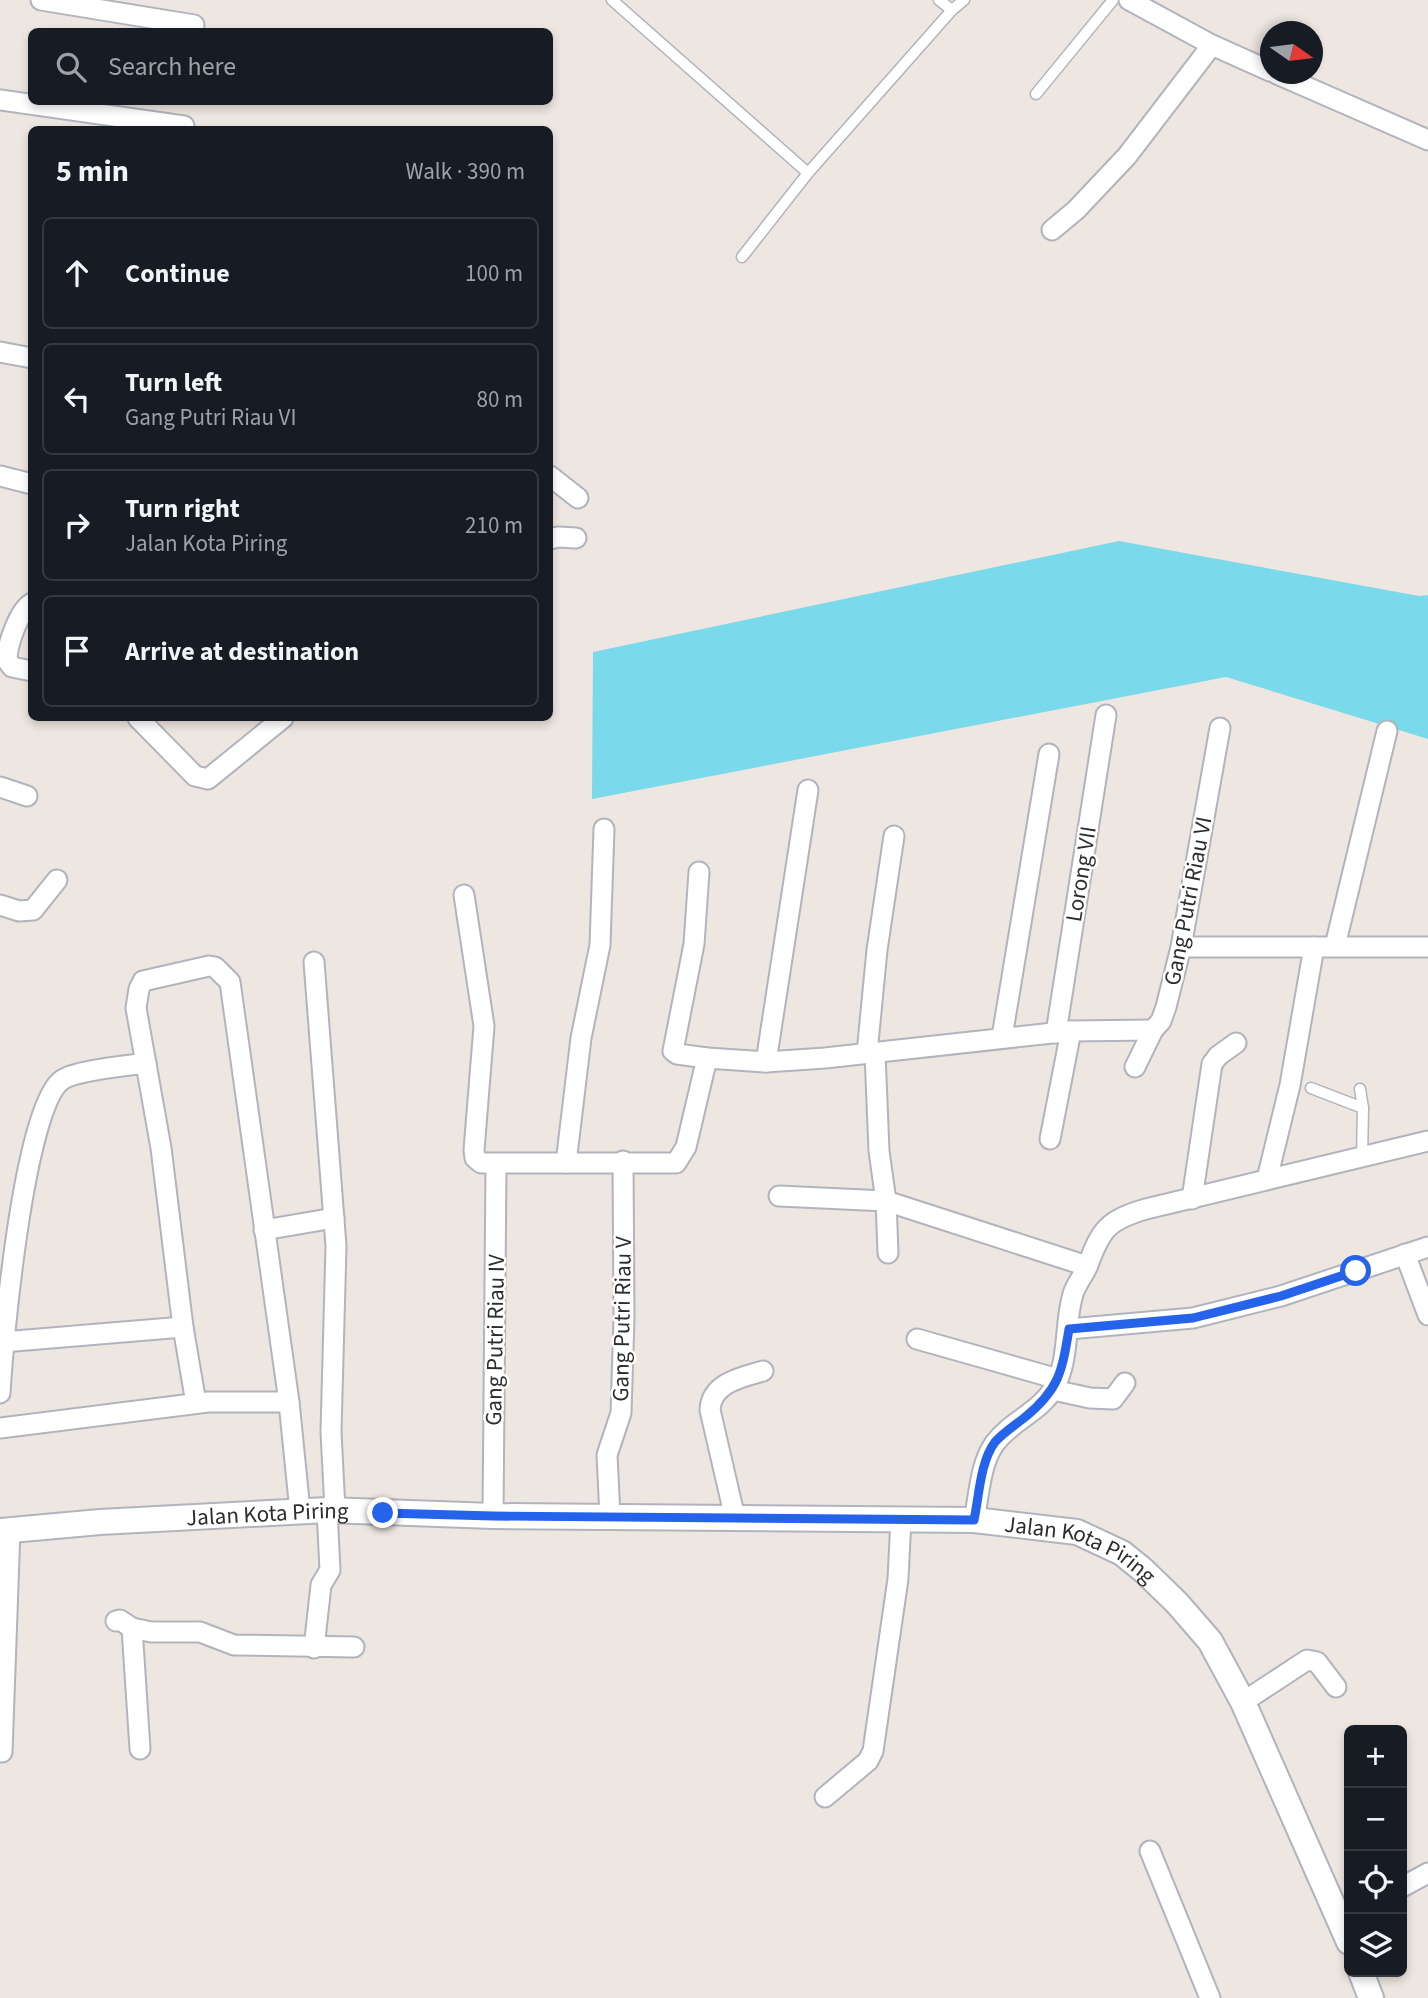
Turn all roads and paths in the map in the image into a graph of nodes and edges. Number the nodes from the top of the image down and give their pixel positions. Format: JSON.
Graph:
{"nodes":[{"id":1,"x":41,"y":0,"type":"edge"},
{"id":2,"x":612,"y":0,"type":"edge"},
{"id":3,"x":939,"y":0,"type":"edge"},
{"id":4,"x":964,"y":0,"type":"edge"},
{"id":5,"x":1113,"y":0,"type":"edge"},
{"id":6,"x":1129,"y":0,"type":"edge"},
{"id":7,"x":952,"y":10,"type":"junction"},
{"id":8,"x":194,"y":25,"type":"dead end"},
{"id":9,"x":1212,"y":45,"type":"junction"},
{"id":10,"x":1260,"y":67,"type":"edge"},
{"id":11,"x":1301,"y":84,"type":"edge"},
{"id":12,"x":1037,"y":94,"type":"dead end"},
{"id":13,"x":0,"y":100,"type":"edge"},
{"id":14,"x":28,"y":104,"type":"edge"},
{"id":15,"x":35,"y":105,"type":"edge"},
{"id":16,"x":184,"y":126,"type":"dead end"},
{"id":17,"x":1423,"y":134,"type":"edge"},
{"id":18,"x":807,"y":173,"type":"junction"},
{"id":19,"x":1052,"y":230,"type":"dead end"},
{"id":20,"x":741,"y":257,"type":"dead end"},
{"id":21,"x":0,"y":352,"type":"edge"},
{"id":22,"x":28,"y":357,"type":"edge"},
{"id":23,"x":0,"y":476,"type":"edge"},
{"id":24,"x":553,"y":478,"type":"edge"},
{"id":25,"x":28,"y":483,"type":"edge"},
{"id":26,"x":578,"y":498,"type":"dead end"},
{"id":27,"x":576,"y":538,"type":"dead end"},
{"id":28,"x":553,"y":539,"type":"edge"},
{"id":29,"x":28,"y":606,"type":"edge"},
{"id":30,"x":28,"y":670,"type":"edge"},
{"id":31,"x":1106,"y":715,"type":"dead end"},
{"id":32,"x":141,"y":721,"type":"edge"},
{"id":33,"x":279,"y":721,"type":"edge"},
{"id":34,"x":1220,"y":728,"type":"dead end"},
{"id":35,"x":1387,"y":731,"type":"dead end"},
{"id":36,"x":1049,"y":754,"type":"dead end"},
{"id":37,"x":0,"y":788,"type":"edge"},
{"id":38,"x":808,"y":790,"type":"dead end"},
{"id":39,"x":27,"y":796,"type":"dead end"},
{"id":40,"x":604,"y":829,"type":"dead end"},
{"id":41,"x":894,"y":836,"type":"dead end"},
{"id":42,"x":699,"y":872,"type":"dead end"},
{"id":43,"x":57,"y":880,"type":"dead end"},
{"id":44,"x":464,"y":895,"type":"dead end"},
{"id":45,"x":0,"y":905,"type":"edge"},
{"id":46,"x":1335,"y":946,"type":"junction"},
{"id":47,"x":1181,"y":947,"type":"junction"},
{"id":48,"x":1314,"y":947,"type":"junction"},
{"id":49,"x":1428,"y":947,"type":"edge"},
{"id":50,"x":314,"y":962,"type":"dead end"},
{"id":51,"x":1153,"y":1030,"type":"junction"},
{"id":52,"x":1064,"y":1032,"type":"junction"},
{"id":53,"x":1002,"y":1037,"type":"junction"},
{"id":54,"x":1236,"y":1043,"type":"dead end"},
{"id":55,"x":871,"y":1053,"type":"junction"},
{"id":56,"x":707,"y":1058,"type":"junction"},
{"id":57,"x":766,"y":1062,"type":"junction"},
{"id":58,"x":146,"y":1063,"type":"junction"},
{"id":59,"x":1135,"y":1067,"type":"dead end"},
{"id":60,"x":1311,"y":1088,"type":"dead end"},
{"id":61,"x":1360,"y":1089,"type":"dead end"},
{"id":62,"x":1363,"y":1108,"type":"junction"},
{"id":63,"x":1050,"y":1139,"type":"dead end"},
{"id":64,"x":1428,"y":1140,"type":"edge"},
{"id":65,"x":1362,"y":1157,"type":"junction"},
{"id":66,"x":622,"y":1161,"type":"junction"},
{"id":67,"x":566,"y":1163,"type":"junction"},
{"id":68,"x":496,"y":1164,"type":"junction"},
{"id":69,"x":1266,"y":1179,"type":"junction"},
{"id":70,"x":779,"y":1196,"type":"dead end"},
{"id":71,"x":1192,"y":1199,"type":"junction"},
{"id":72,"x":886,"y":1201,"type":"junction"},
{"id":73,"x":334,"y":1218,"type":"junction"},
{"id":74,"x":264,"y":1230,"type":"junction"},
{"id":75,"x":1428,"y":1247,"type":"edge"},
{"id":76,"x":888,"y":1253,"type":"dead end"},
{"id":77,"x":1405,"y":1254,"type":"junction"},
{"id":78,"x":1087,"y":1266,"type":"junction"},
{"id":79,"x":1428,"y":1315,"type":"edge"},
{"id":80,"x":183,"y":1327,"type":"junction"},
{"id":81,"x":1069,"y":1329,"type":"junction"},
{"id":82,"x":917,"y":1339,"type":"dead end"},
{"id":83,"x":3,"y":1342,"type":"junction"},
{"id":84,"x":763,"y":1371,"type":"dead end"},
{"id":85,"x":1125,"y":1383,"type":"dead end"},
{"id":86,"x":1055,"y":1384,"type":"junction"},
{"id":87,"x":0,"y":1393,"type":"edge"},
{"id":88,"x":289,"y":1402,"type":"junction"},
{"id":89,"x":196,"y":1403,"type":"junction"},
{"id":90,"x":0,"y":1428,"type":"edge"},
{"id":91,"x":331,"y":1510,"type":"junction"},
{"id":92,"x":300,"y":1511,"type":"junction"},
{"id":93,"x":493,"y":1516,"type":"junction"},
{"id":94,"x":610,"y":1516,"type":"junction"},
{"id":95,"x":735,"y":1518,"type":"junction"},
{"id":96,"x":901,"y":1519,"type":"junction"},
{"id":97,"x":974,"y":1520,"type":"junction"},
{"id":98,"x":5,"y":1530,"type":"edge"},
{"id":99,"x":354,"y":1647,"type":"dead end"},
{"id":100,"x":314,"y":1648,"type":"junction"},
{"id":101,"x":1336,"y":1687,"type":"dead end"},
{"id":102,"x":1244,"y":1702,"type":"junction"},
{"id":103,"x":140,"y":1749,"type":"dead end"},
{"id":104,"x":2,"y":1752,"type":"dead end"},
{"id":105,"x":825,"y":1797,"type":"dead end"},
{"id":106,"x":1150,"y":1851,"type":"dead end"},
{"id":107,"x":1428,"y":1873,"type":"edge"},
{"id":108,"x":1407,"y":1884,"type":"edge"},
{"id":109,"x":1344,"y":1919,"type":"edge"},
{"id":110,"x":1363,"y":1977,"type":"edge"},
{"id":111,"x":1210,"y":1998,"type":"edge"},
{"id":112,"x":1370,"y":1998,"type":"edge"}],
"edges":[{"from":1,"to":8,"type":"street"},
{"from":2,"to":18,"type":"lane"},
{"from":3,"to":7,"type":"lane"},
{"from":4,"to":7,"type":"lane"},
{"from":5,"to":12,"type":"lane"},
{"from":6,"to":9,"type":"street"},
{"from":7,"to":18,"type":"lane"},
{"from":9,"to":10,"type":"street"},
{"from":9,"to":19,"type":"street"},
{"from":11,"to":17,"type":"street"},
{"from":13,"to":14,"type":"street"},
{"from":15,"to":16,"type":"street"},
{"from":18,"to":20,"type":"lane"},
{"from":21,"to":22,"type":"street"},
{"from":23,"to":25,"type":"street"},
{"from":24,"to":26,"type":"street"},
{"from":27,"to":28,"type":"street"},
{"from":29,"to":30,"type":"street"},
{"from":31,"to":52,"type":"street","name":"Lorong VII"},
{"from":32,"to":33,"type":"street"},
{"from":34,"to":47,"type":"street","name":"Gang Putri Riau VI"},
{"from":35,"to":46,"type":"street"},
{"from":36,"to":53,"type":"street"},
{"from":37,"to":39,"type":"street"},
{"from":38,"to":57,"type":"street"},
{"from":40,"to":67,"type":"street"},
{"from":41,"to":55,"type":"street"},
{"from":42,"to":56,"type":"street"},
{"from":43,"to":45,"type":"street"},
{"from":44,"to":68,"type":"street"},
{"from":46,"to":48,"type":"street"},
{"from":46,"to":49,"type":"street"},
{"from":47,"to":48,"type":"street"},
{"from":47,"to":51,"type":"street","name":"Gang Putri Riau VI"},
{"from":48,"to":69,"type":"street"},
{"from":50,"to":73,"type":"street"},
{"from":51,"to":52,"type":"street"},
{"from":51,"to":59,"type":"street","name":"Gang Putri Riau VI"},
{"from":52,"to":53,"type":"street"},
{"from":52,"to":63,"type":"street","name":"Lorong VII"},
{"from":53,"to":55,"type":"street"},
{"from":54,"to":71,"type":"street"},
{"from":55,"to":57,"type":"street"},
{"from":55,"to":72,"type":"street"},
{"from":56,"to":57,"type":"street"},
{"from":56,"to":66,"type":"street"},
{"from":58,"to":74,"type":"street"},
{"from":58,"to":80,"type":"street"},
{"from":58,"to":83,"type":"street"},
{"from":60,"to":62,"type":"lane"},
{"from":61,"to":62,"type":"lane"},
{"from":62,"to":65,"type":"lane"},
{"from":64,"to":65,"type":"street"},
{"from":65,"to":69,"type":"street"},
{"from":66,"to":67,"type":"street"},
{"from":66,"to":94,"type":"street","name":"Gang Putri Riau V"},
{"from":67,"to":68,"type":"street"},
{"from":68,"to":93,"type":"street","name":"Gang Putri Riau IV"},
{"from":69,"to":71,"type":"street"},
{"from":70,"to":72,"type":"street"},
{"from":71,"to":78,"type":"street"},
{"from":72,"to":76,"type":"street"},
{"from":72,"to":78,"type":"street"},
{"from":73,"to":74,"type":"street"},
{"from":73,"to":91,"type":"street"},
{"from":74,"to":88,"type":"street"},
{"from":75,"to":77,"type":"street"},
{"from":77,"to":79,"type":"street"},
{"from":77,"to":81,"type":"street"},
{"from":78,"to":81,"type":"street"},
{"from":80,"to":83,"type":"street"},
{"from":80,"to":89,"type":"street"},
{"from":81,"to":86,"type":"street"},
{"from":82,"to":86,"type":"street"},
{"from":83,"to":87,"type":"street"},
{"from":84,"to":95,"type":"street"},
{"from":85,"to":86,"type":"street"},
{"from":86,"to":97,"type":"street"},
{"from":88,"to":89,"type":"street"},
{"from":88,"to":92,"type":"street"},
{"from":89,"to":90,"type":"street"},
{"from":91,"to":92,"type":"street","name":"Jalan Kota Piring"},
{"from":91,"to":93,"type":"street","name":"Jalan Kota Piring"},
{"from":91,"to":100,"type":"street"},
{"from":92,"to":98,"type":"street","name":"Jalan Kota Piring"},
{"from":93,"to":94,"type":"street","name":"Jalan Kota Piring"},
{"from":94,"to":95,"type":"street","name":"Jalan Kota Piring"},
{"from":95,"to":96,"type":"street","name":"Jalan Kota Piring"},
{"from":96,"to":97,"type":"street","name":"Jalan Kota Piring"},
{"from":96,"to":105,"type":"street"},
{"from":97,"to":102,"type":"street","name":"Jalan Kota Piring"},
{"from":98,"to":104,"type":"street"},
{"from":99,"to":100,"type":"street"},
{"from":100,"to":103,"type":"street"},
{"from":101,"to":102,"type":"street"},
{"from":102,"to":109,"type":"street","name":"Jalan Kota Piring"},
{"from":106,"to":111,"type":"street"},
{"from":107,"to":108,"type":"street"},
{"from":110,"to":112,"type":"street"}]}
